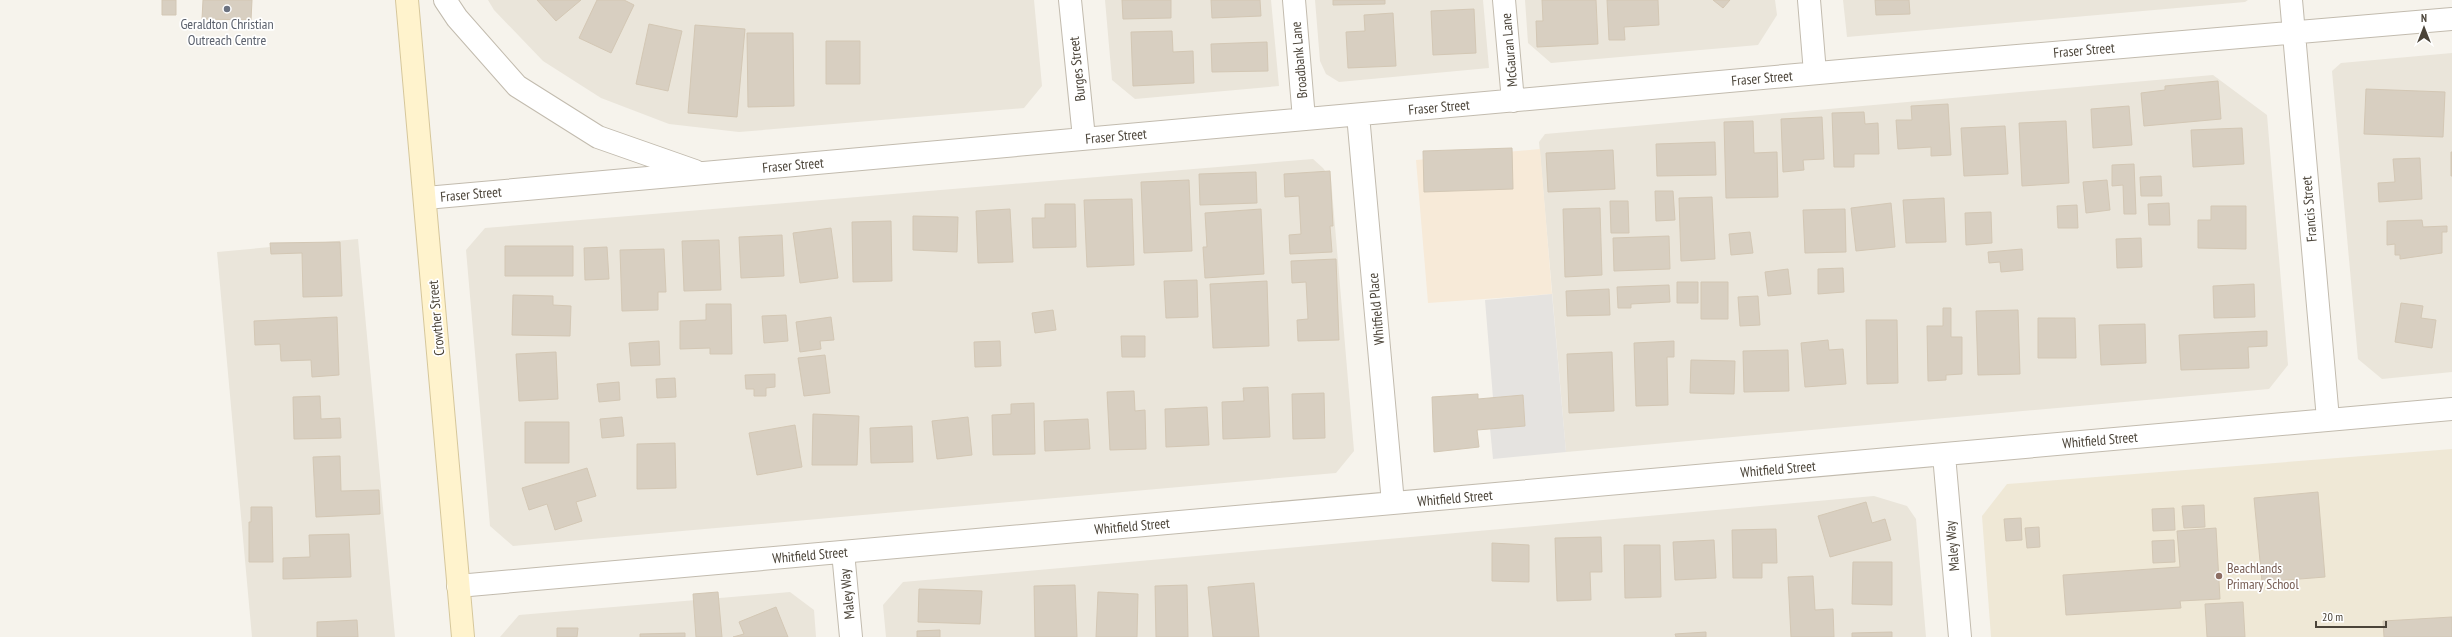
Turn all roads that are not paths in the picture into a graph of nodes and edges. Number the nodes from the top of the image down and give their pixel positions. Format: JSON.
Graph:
{"nodes":[{"id":1,"x":407,"y":0,"type":"edge"},
{"id":2,"x":445,"y":0,"type":"edge"},
{"id":3,"x":1070,"y":0,"type":"edge"},
{"id":4,"x":1294,"y":0,"type":"edge"},
{"id":5,"x":1504,"y":0,"type":"edge"},
{"id":6,"x":1809,"y":0,"type":"edge"},
{"id":7,"x":2291,"y":0,"type":"edge"},
{"id":8,"x":2452,"y":19,"type":"edge"},
{"id":9,"x":2294,"y":33,"type":"junction"},
{"id":10,"x":1815,"y":73,"type":"junction"},
{"id":11,"x":1514,"y":101,"type":"junction"},
{"id":12,"x":1358,"y":114,"type":"junction"},
{"id":13,"x":1304,"y":119,"type":"junction"},
{"id":14,"x":1084,"y":138,"type":"junction"},
{"id":15,"x":701,"y":174,"type":"junction"},
{"id":16,"x":426,"y":198,"type":"junction"},
{"id":17,"x":2452,"y":409,"type":"edge"},
{"id":18,"x":2328,"y":419,"type":"junction"},
{"id":19,"x":1944,"y":455,"type":"junction"},
{"id":20,"x":1393,"y":503,"type":"junction"},
{"id":21,"x":843,"y":552,"type":"junction"},
{"id":22,"x":458,"y":586,"type":"junction"},
{"id":23,"x":463,"y":637,"type":"edge"},
{"id":24,"x":851,"y":637,"type":"edge"},
{"id":25,"x":1960,"y":637,"type":"edge"}],
"edges":[{"from":1,"to":16,"type":"street","name":"Crowther Street"},
{"from":2,"to":15,"type":"street"},
{"from":3,"to":14,"type":"street","name":"Burges Street"},
{"from":4,"to":13,"type":"street","name":"Broadbank Lane"},
{"from":5,"to":11,"type":"street","name":"McGauran Lane"},
{"from":6,"to":10,"type":"street"},
{"from":7,"to":9,"type":"street","name":"Francis Street"},
{"from":8,"to":9,"type":"street","name":"Fraser Street"},
{"from":9,"to":10,"type":"street","name":"Fraser Street"},
{"from":9,"to":18,"type":"street","name":"Francis Street"},
{"from":10,"to":11,"type":"street","name":"Fraser Street"},
{"from":11,"to":12,"type":"street","name":"Fraser Street"},
{"from":12,"to":13,"type":"street","name":"Fraser Street"},
{"from":12,"to":20,"type":"street","name":"Whitfield Place"},
{"from":13,"to":14,"type":"street","name":"Fraser Street"},
{"from":14,"to":15,"type":"street","name":"Fraser Street"},
{"from":15,"to":16,"type":"street","name":"Fraser Street"},
{"from":16,"to":22,"type":"street","name":"Crowther Street"},
{"from":17,"to":18,"type":"street","name":"Whitfield Street"},
{"from":18,"to":19,"type":"street","name":"Whitfield Street"},
{"from":19,"to":20,"type":"street","name":"Whitfield Street"},
{"from":19,"to":25,"type":"street","name":"Maley Way"},
{"from":20,"to":21,"type":"street","name":"Whitfield Street"},
{"from":21,"to":22,"type":"street","name":"Whitfield Street"},
{"from":21,"to":24,"type":"street","name":"Maley Way"},
{"from":22,"to":23,"type":"street","name":"Crowther Street"}]}
